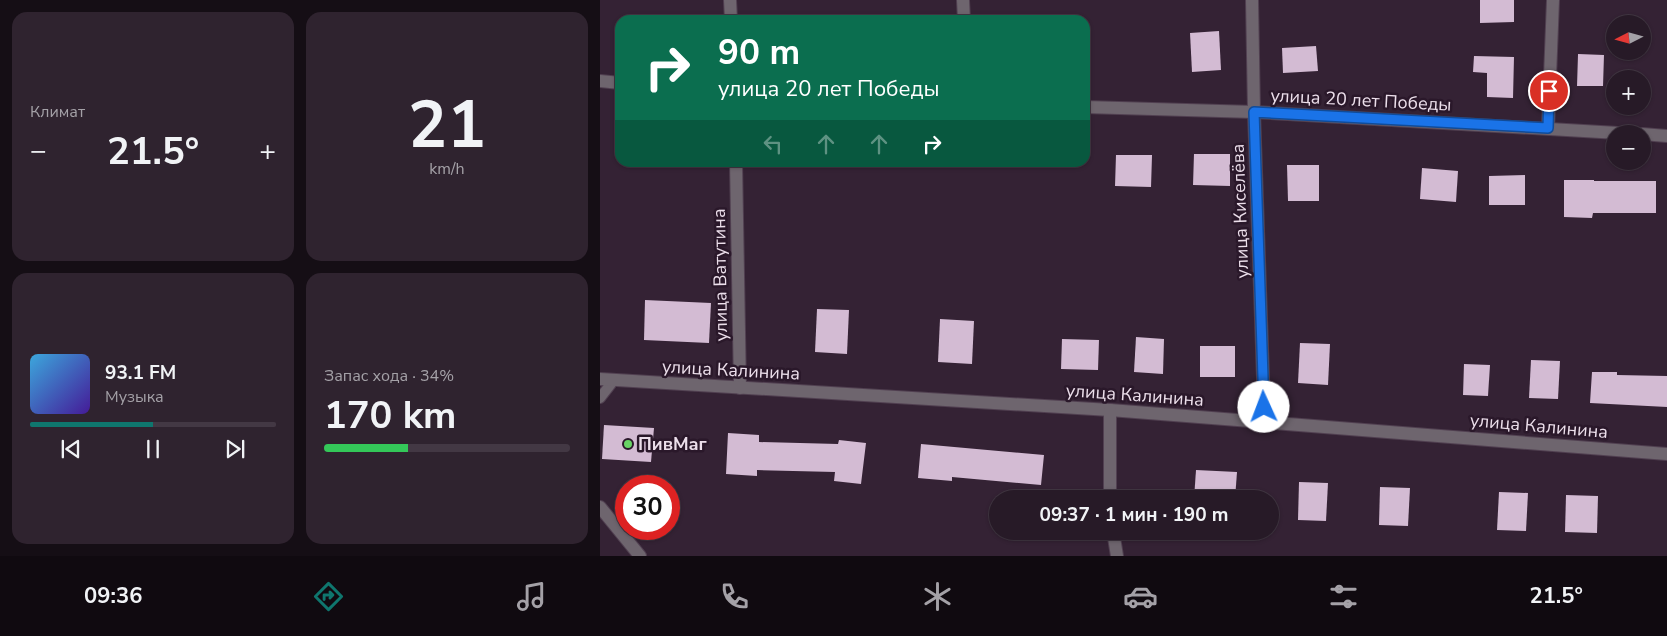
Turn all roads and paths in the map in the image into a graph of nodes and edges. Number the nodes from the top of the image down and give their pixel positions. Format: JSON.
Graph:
{"nodes":[{"id":1,"x":730,"y":0,"type":"edge"},
{"id":2,"x":963,"y":0,"type":"edge"},
{"id":3,"x":1252,"y":0,"type":"edge"},
{"id":4,"x":1552,"y":0,"type":"edge"},
{"id":5,"x":731,"y":15,"type":"edge"},
{"id":6,"x":964,"y":15,"type":"edge"},
{"id":7,"x":600,"y":81,"type":"edge"},
{"id":8,"x":615,"y":82,"type":"edge"},
{"id":9,"x":1090,"y":106,"type":"edge"},
{"id":10,"x":1254,"y":112,"type":"junction"},
{"id":11,"x":1548,"y":128,"type":"junction"},
{"id":12,"x":1606,"y":132,"type":"edge"},
{"id":13,"x":1651,"y":135,"type":"edge"},
{"id":14,"x":1667,"y":136,"type":"edge"},
{"id":15,"x":736,"y":167,"type":"edge"},
{"id":16,"x":600,"y":379,"type":"edge"},
{"id":17,"x":614,"y":380,"type":"junction"},
{"id":18,"x":740,"y":388,"type":"junction"},
{"id":19,"x":600,"y":398,"type":"edge"},
{"id":20,"x":1110,"y":410,"type":"junction"},
{"id":21,"x":1266,"y":421,"type":"junction"},
{"id":22,"x":1667,"y":454,"type":"edge"},
{"id":23,"x":1110,"y":490,"type":"edge"},
{"id":24,"x":600,"y":507,"type":"edge"},
{"id":25,"x":1114,"y":540,"type":"edge"},
{"id":26,"x":640,"y":556,"type":"edge"},
{"id":27,"x":1117,"y":556,"type":"edge"}],
"edges":[{"from":1,"to":5,"type":"street"},
{"from":2,"to":6,"type":"street"},
{"from":3,"to":10,"type":"street","name":"улица Киселёва"},
{"from":4,"to":11,"type":"street"},
{"from":7,"to":8,"type":"street"},
{"from":9,"to":10,"type":"street","name":"улица 20 лет Победы"},
{"from":10,"to":11,"type":"street","name":"улица 20 лет Победы"},
{"from":10,"to":21,"type":"street","name":"улица Киселёва"},
{"from":11,"to":12,"type":"street","name":"улица 20 лет Победы"},
{"from":13,"to":14,"type":"street"},
{"from":15,"to":18,"type":"street","name":"улица Ватутина"},
{"from":16,"to":17,"type":"street","name":"улица Калинина"},
{"from":17,"to":18,"type":"street","name":"улица Калинина"},
{"from":17,"to":19,"type":"lane"},
{"from":18,"to":20,"type":"street","name":"улица Калинина"},
{"from":20,"to":21,"type":"street","name":"улица Калинина"},
{"from":20,"to":23,"type":"street"},
{"from":21,"to":22,"type":"street","name":"улица Калинина"},
{"from":24,"to":26,"type":"street"},
{"from":25,"to":27,"type":"street"}]}
